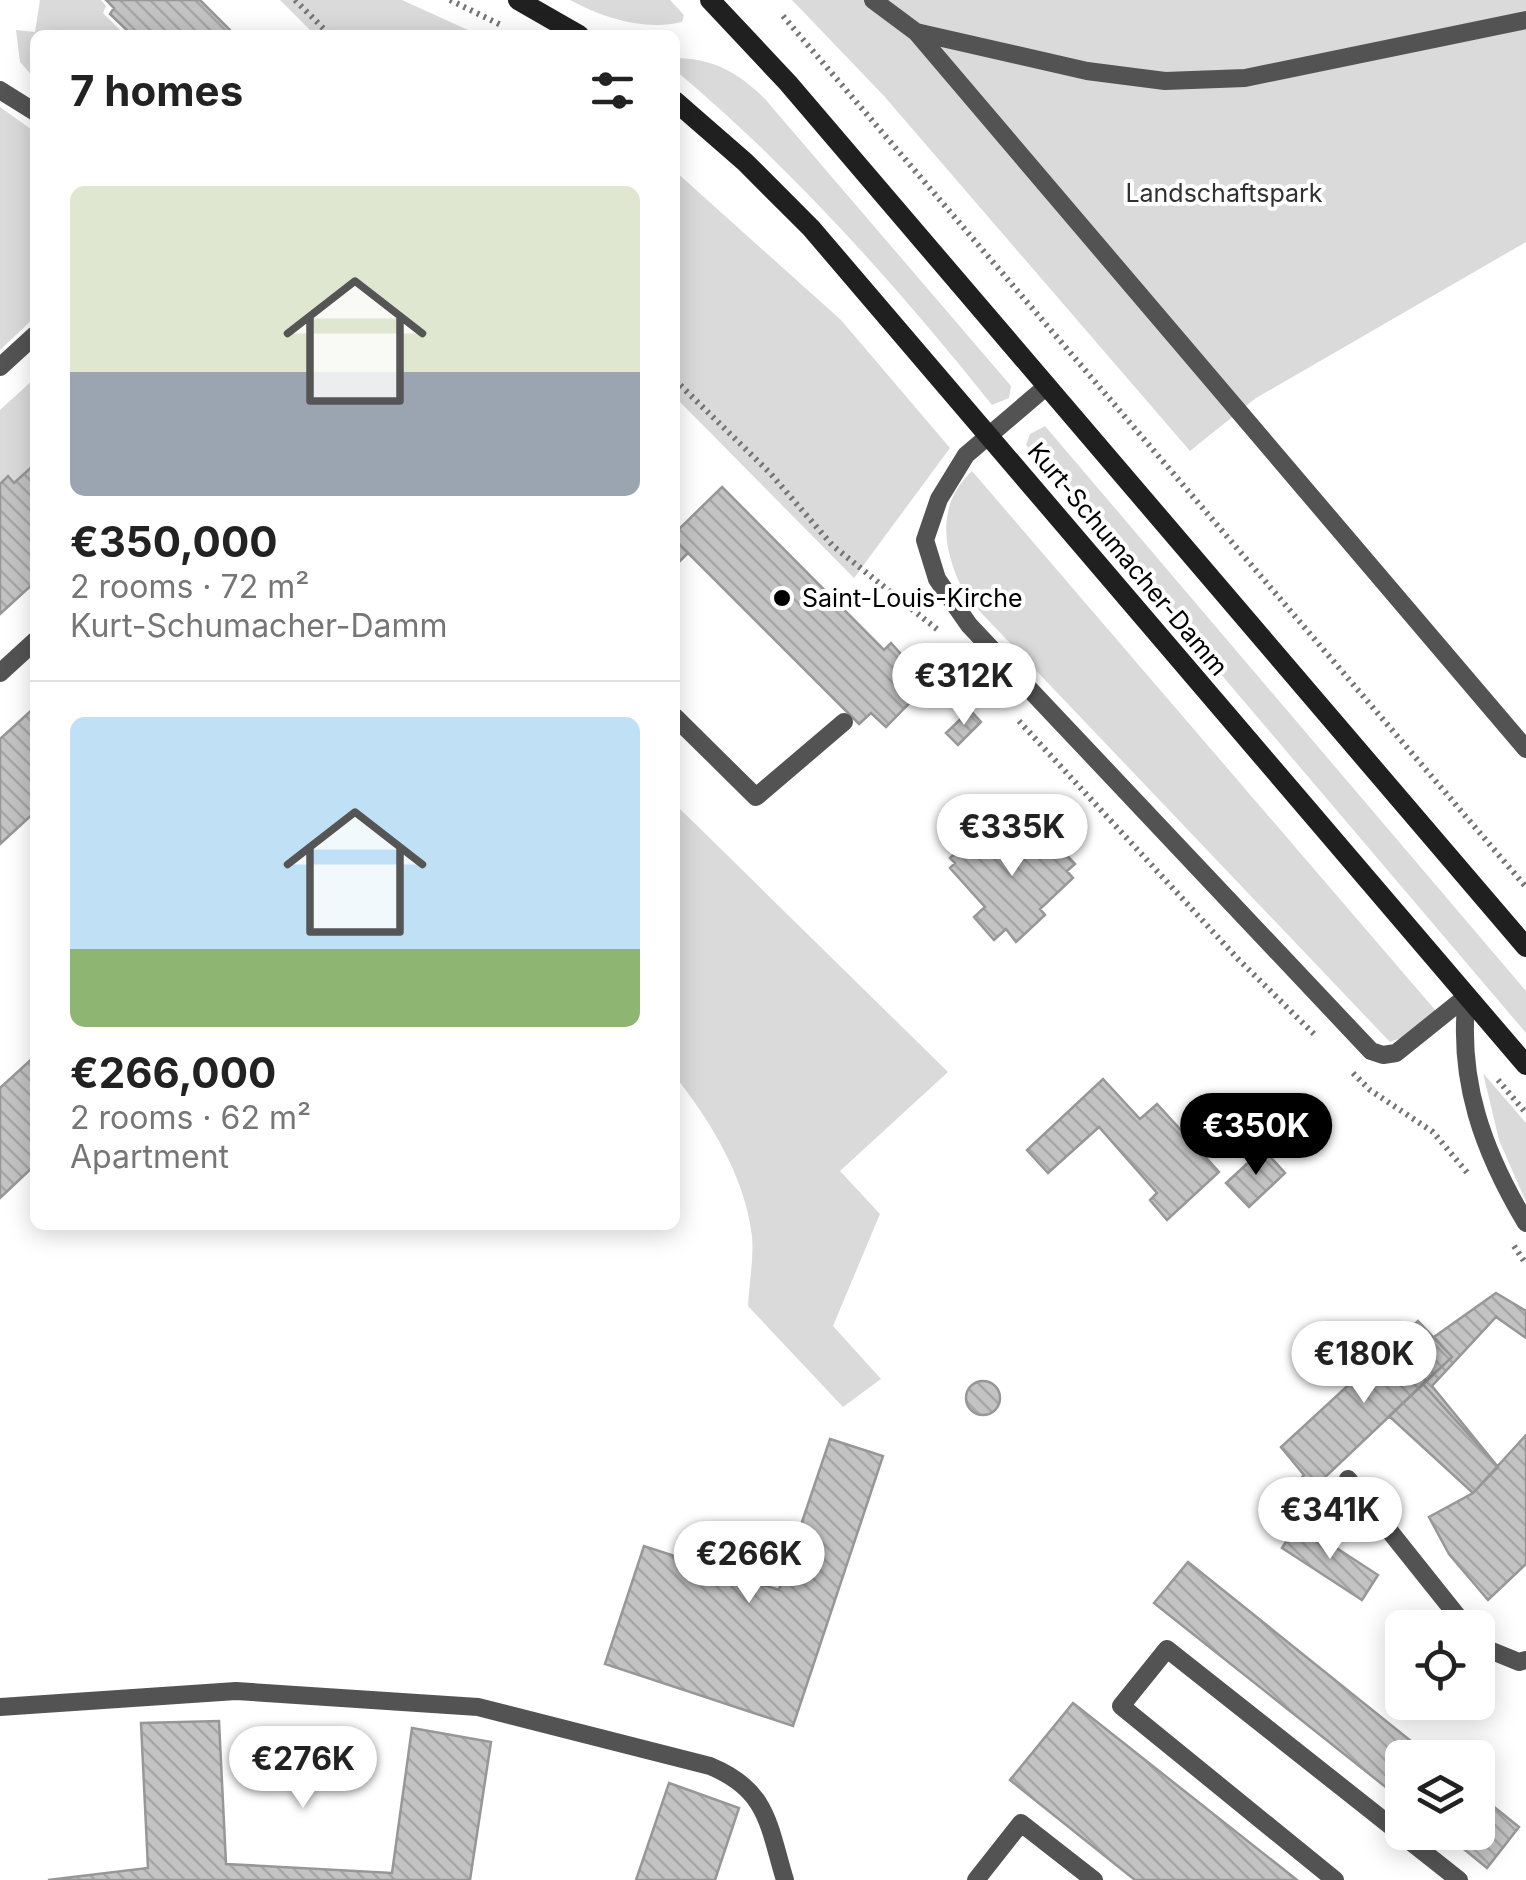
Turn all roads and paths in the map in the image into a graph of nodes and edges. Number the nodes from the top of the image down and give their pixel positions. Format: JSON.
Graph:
{"nodes":[{"id":1,"x":295,"y":0,"type":"edge"},
{"id":2,"x":450,"y":0,"type":"edge"},
{"id":3,"x":518,"y":0,"type":"edge"},
{"id":4,"x":710,"y":0,"type":"edge"},
{"id":5,"x":873,"y":0,"type":"edge"},
{"id":6,"x":783,"y":16,"type":"dead end"},
{"id":7,"x":1526,"y":20,"type":"edge"},
{"id":8,"x":325,"y":30,"type":"edge"},
{"id":9,"x":510,"y":30,"type":"edge"},
{"id":10,"x":571,"y":30,"type":"edge"},
{"id":11,"x":916,"y":32,"type":"junction"},
{"id":12,"x":0,"y":90,"type":"edge"},
{"id":13,"x":680,"y":105,"type":"edge"},
{"id":14,"x":30,"y":109,"type":"edge"},
{"id":15,"x":30,"y":340,"type":"edge"},
{"id":16,"x":0,"y":367,"type":"edge"},
{"id":17,"x":680,"y":385,"type":"edge"},
{"id":18,"x":1047,"y":386,"type":"junction"},
{"id":19,"x":990,"y":435,"type":"junction"},
{"id":20,"x":950,"y":643,"type":"dead end"},
{"id":21,"x":30,"y":646,"type":"edge"},
{"id":22,"x":0,"y":673,"type":"edge"},
{"id":23,"x":1015,"y":717,"type":"dead end"},
{"id":24,"x":680,"y":722,"type":"edge"},
{"id":25,"x":844,"y":722,"type":"dead end"},
{"id":26,"x":1526,"y":749,"type":"edge"},
{"id":27,"x":1526,"y":886,"type":"edge"},
{"id":28,"x":1526,"y":947,"type":"edge"},
{"id":29,"x":1467,"y":996,"type":"junction"},
{"id":30,"x":1330,"y":1050,"type":"dead end"},
{"id":31,"x":1344,"y":1064,"type":"dead end"},
{"id":32,"x":1526,"y":1065,"type":"edge"},
{"id":33,"x":1481,"y":1194,"type":"dead end"},
{"id":34,"x":1526,"y":1223,"type":"edge"},
{"id":35,"x":1512,"y":1243,"type":"dead end"},
{"id":36,"x":1526,"y":1264,"type":"edge"},
{"id":37,"x":1348,"y":1479,"type":"dead end"},
{"id":38,"x":1453,"y":1610,"type":"edge"},
{"id":39,"x":1495,"y":1652,"type":"edge"},
{"id":40,"x":1526,"y":1660,"type":"edge"},
{"id":41,"x":0,"y":1707,"type":"edge"},
{"id":42,"x":785,"y":1880,"type":"edge"},
{"id":43,"x":976,"y":1880,"type":"edge"},
{"id":44,"x":1094,"y":1880,"type":"edge"},
{"id":45,"x":1335,"y":1880,"type":"edge"},
{"id":46,"x":1458,"y":1880,"type":"edge"}],
"edges":[{"from":1,"to":8,"type":"path"},
{"from":2,"to":9,"type":"path"},
{"from":3,"to":10,"type":"main road"},
{"from":4,"to":18,"type":"main road","name":"Kurt-Schumacher-Damm"},
{"from":5,"to":11,"type":"lane"},
{"from":6,"to":27,"type":"path"},
{"from":7,"to":11,"type":"lane"},
{"from":11,"to":26,"type":"lane"},
{"from":12,"to":14,"type":"lane"},
{"from":13,"to":19,"type":"main road","name":"Kurt-Schumacher-Damm"},
{"from":15,"to":16,"type":"lane"},
{"from":17,"to":20,"type":"path"},
{"from":18,"to":19,"type":"lane"},
{"from":18,"to":28,"type":"main road","name":"Kurt-Schumacher-Damm"},
{"from":19,"to":29,"type":"main road","name":"Kurt-Schumacher-Damm"},
{"from":19,"to":29,"type":"lane"},
{"from":21,"to":22,"type":"lane"},
{"from":23,"to":30,"type":"path"},
{"from":24,"to":25,"type":"lane"},
{"from":29,"to":32,"type":"main road","name":"Kurt-Schumacher-Damm"},
{"from":29,"to":34,"type":"lane"},
{"from":31,"to":33,"type":"path"},
{"from":35,"to":36,"type":"path"},
{"from":37,"to":38,"type":"lane"},
{"from":39,"to":40,"type":"lane"},
{"from":41,"to":42,"type":"lane"},
{"from":43,"to":44,"type":"lane"},
{"from":45,"to":46,"type":"lane"}]}
